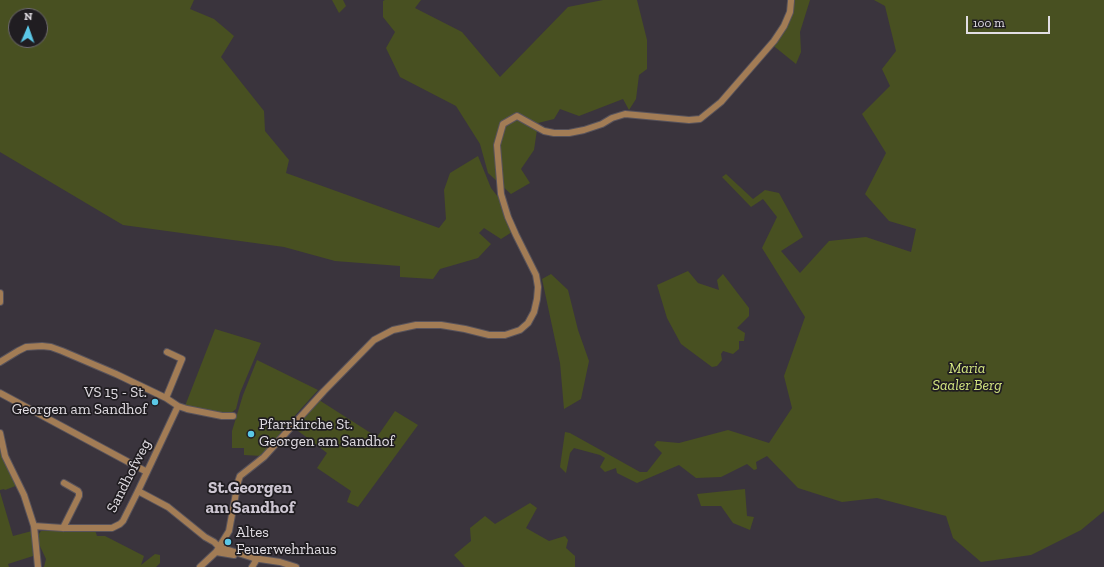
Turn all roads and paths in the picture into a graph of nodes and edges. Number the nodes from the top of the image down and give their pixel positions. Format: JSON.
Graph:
{"nodes":[{"id":1,"x":791,"y":1,"type":"dead end"},
{"id":2,"x":0,"y":293,"type":"edge"},
{"id":3,"x":0,"y":302,"type":"edge"},
{"id":4,"x":166,"y":352,"type":"dead end"},
{"id":5,"x":0,"y":362,"type":"edge"},
{"id":6,"x":0,"y":393,"type":"edge"},
{"id":7,"x":166,"y":398,"type":"junction"},
{"id":8,"x":178,"y":406,"type":"junction"},
{"id":9,"x":233,"y":416,"type":"dead end"},
{"id":10,"x":0,"y":433,"type":"edge"},
{"id":11,"x":147,"y":472,"type":"junction"},
{"id":12,"x":64,"y":483,"type":"dead end"},
{"id":13,"x":138,"y":491,"type":"junction"},
{"id":14,"x":34,"y":526,"type":"junction"},
{"id":15,"x":63,"y":528,"type":"junction"},
{"id":16,"x":218,"y":550,"type":"junction"},
{"id":17,"x":257,"y":559,"type":"junction"},
{"id":18,"x":38,"y":567,"type":"edge"},
{"id":19,"x":200,"y":567,"type":"edge"},
{"id":20,"x":252,"y":567,"type":"edge"},
{"id":21,"x":296,"y":567,"type":"edge"}],
"edges":[{"from":1,"to":16,"type":"street"},
{"from":2,"to":3,"type":"street"},
{"from":4,"to":7,"type":"street"},
{"from":5,"to":7,"type":"street"},
{"from":6,"to":11,"type":"street"},
{"from":7,"to":8,"type":"street"},
{"from":8,"to":9,"type":"street"},
{"from":8,"to":11,"type":"street","name":"Sandhofweg"},
{"from":10,"to":14,"type":"street"},
{"from":11,"to":13,"type":"street","name":"Sandhofweg"},
{"from":12,"to":15,"type":"street"},
{"from":13,"to":15,"type":"street","name":"Sandhofweg"},
{"from":13,"to":16,"type":"street"},
{"from":14,"to":15,"type":"street","name":"Sandhofweg"},
{"from":14,"to":18,"type":"street"},
{"from":16,"to":17,"type":"street"},
{"from":16,"to":19,"type":"street"},
{"from":17,"to":20,"type":"street"},
{"from":17,"to":21,"type":"street"}]}
